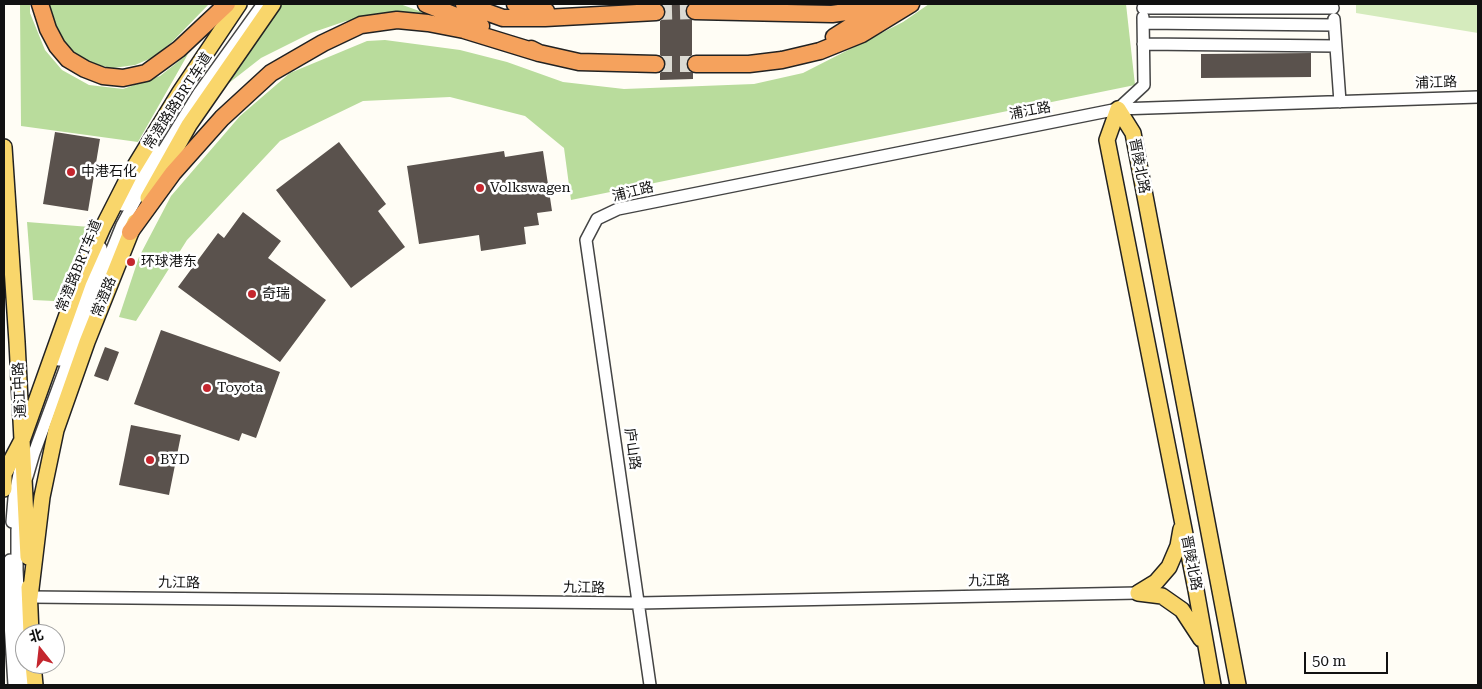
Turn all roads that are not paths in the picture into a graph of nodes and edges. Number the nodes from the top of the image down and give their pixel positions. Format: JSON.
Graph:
{"nodes":[{"id":1,"x":40,"y":4,"type":"edge"},
{"id":2,"x":227,"y":4,"type":"edge"},
{"id":3,"x":239,"y":4,"type":"edge"},
{"id":4,"x":245,"y":4,"type":"edge"},
{"id":5,"x":263,"y":4,"type":"edge"},
{"id":6,"x":273,"y":4,"type":"edge"},
{"id":7,"x":426,"y":4,"type":"edge"},
{"id":8,"x":464,"y":4,"type":"edge"},
{"id":9,"x":515,"y":4,"type":"edge"},
{"id":10,"x":803,"y":4,"type":"edge"},
{"id":11,"x":867,"y":4,"type":"edge"},
{"id":12,"x":886,"y":4,"type":"edge"},
{"id":13,"x":911,"y":4,"type":"edge"},
{"id":14,"x":1145,"y":6,"type":"edge"},
{"id":15,"x":1333,"y":6,"type":"edge"},
{"id":16,"x":695,"y":11,"type":"tunnel mouth"},
{"id":17,"x":735,"y":11,"type":"junction"},
{"id":18,"x":656,"y":12,"type":"tunnel mouth"},
{"id":19,"x":588,"y":16,"type":"junction"},
{"id":20,"x":1143,"y":23,"type":"junction"},
{"id":21,"x":1334,"y":25,"type":"junction"},
{"id":22,"x":1144,"y":44,"type":"junction"},
{"id":23,"x":1336,"y":46,"type":"junction"},
{"id":24,"x":539,"y":52,"type":"junction"},
{"id":25,"x":782,"y":60,"type":"junction"},
{"id":26,"x":656,"y":64,"type":"tunnel mouth"},
{"id":27,"x":696,"y":64,"type":"tunnel mouth"},
{"id":28,"x":1478,"y":97,"type":"edge"},
{"id":29,"x":1340,"y":102,"type":"junction"},
{"id":30,"x":1118,"y":109,"type":"junction"},
{"id":31,"x":4,"y":147,"type":"edge"},
{"id":32,"x":597,"y":219,"type":"joint"},
{"id":33,"x":130,"y":232,"type":"junction"},
{"id":34,"x":23,"y":438,"type":"junction"},
{"id":35,"x":24,"y":456,"type":"junction"},
{"id":36,"x":11,"y":474,"type":"edge"},
{"id":37,"x":4,"y":489,"type":"edge"},
{"id":38,"x":1183,"y":522,"type":"junction"},
{"id":39,"x":1138,"y":593,"type":"junction"},
{"id":40,"x":30,"y":597,"type":"junction"},
{"id":41,"x":639,"y":603,"type":"junction"},
{"id":42,"x":31,"y":624,"type":"edge"},
{"id":43,"x":1206,"y":648,"type":"junction"},
{"id":44,"x":14,"y":685,"type":"edge"},
{"id":45,"x":23,"y":685,"type":"edge"},
{"id":46,"x":650,"y":685,"type":"edge"},
{"id":47,"x":1213,"y":685,"type":"edge"},
{"id":48,"x":1238,"y":685,"type":"edge"}],
"edges":[{"from":1,"to":2,"type":"highway"},
{"from":3,"to":34,"type":"main road","name":"常澄路"},
{"from":4,"to":35,"type":"street","name":"常澄路BRT车道"},
{"from":5,"to":36,"type":"street","name":"常澄路路BRT车道"},
{"from":6,"to":33,"type":"main road","name":"常澄路"},
{"from":7,"to":24,"type":"highway"},
{"from":8,"to":19,"type":"highway"},
{"from":9,"to":19,"type":"highway"},
{"from":10,"to":17,"type":"highway"},
{"from":11,"to":17,"type":"highway"},
{"from":12,"to":25,"type":"highway"},
{"from":13,"to":25,"type":"highway"},
{"from":14,"to":15,"type":"street"},
{"from":14,"to":20,"type":"street"},
{"from":15,"to":21,"type":"street"},
{"from":16,"to":17,"type":"highway"},
{"from":18,"to":19,"type":"highway"},
{"from":20,"to":21,"type":"street"},
{"from":20,"to":22,"type":"street"},
{"from":21,"to":23,"type":"street"},
{"from":22,"to":23,"type":"street"},
{"from":22,"to":30,"type":"street"},
{"from":23,"to":29,"type":"street"},
{"from":24,"to":26,"type":"highway"},
{"from":24,"to":33,"type":"highway"},
{"from":25,"to":27,"type":"highway"},
{"from":28,"to":29,"type":"street","name":"浦江路"},
{"from":29,"to":30,"type":"street","name":"浦江路"},
{"from":30,"to":32,"type":"street","name":"浦江路"},
{"from":30,"to":38,"type":"main road","name":"晋陵北路"},
{"from":30,"to":48,"type":"main road","name":"晋陵北路"},
{"from":31,"to":34,"type":"main road","name":"通江中路"},
{"from":32,"to":41,"type":"street","name":"庐山路"},
{"from":33,"to":40,"type":"main road","name":"常澄路"},
{"from":34,"to":35,"type":"main road","name":"通江中路"},
{"from":34,"to":36,"type":"main road","name":"常澄路"},
{"from":35,"to":36,"type":"main road","name":"通江中路"},
{"from":36,"to":37,"type":"main road","name":"通江中路"},
{"from":36,"to":40,"type":"main road","name":"通江中路"},
{"from":36,"to":44,"type":"street"},
{"from":36,"to":45,"type":"street","name":"常澄路路BRT车道"},
{"from":38,"to":39,"type":"main road"},
{"from":38,"to":43,"type":"main road","name":"晋陵北路"},
{"from":39,"to":41,"type":"street","name":"九江路"},
{"from":39,"to":43,"type":"main road"},
{"from":40,"to":41,"type":"street","name":"九江路"},
{"from":40,"to":42,"type":"main road","name":"通江中路"},
{"from":41,"to":46,"type":"street","name":"庐山路"},
{"from":43,"to":47,"type":"main road","name":"晋陵北路"}]}
